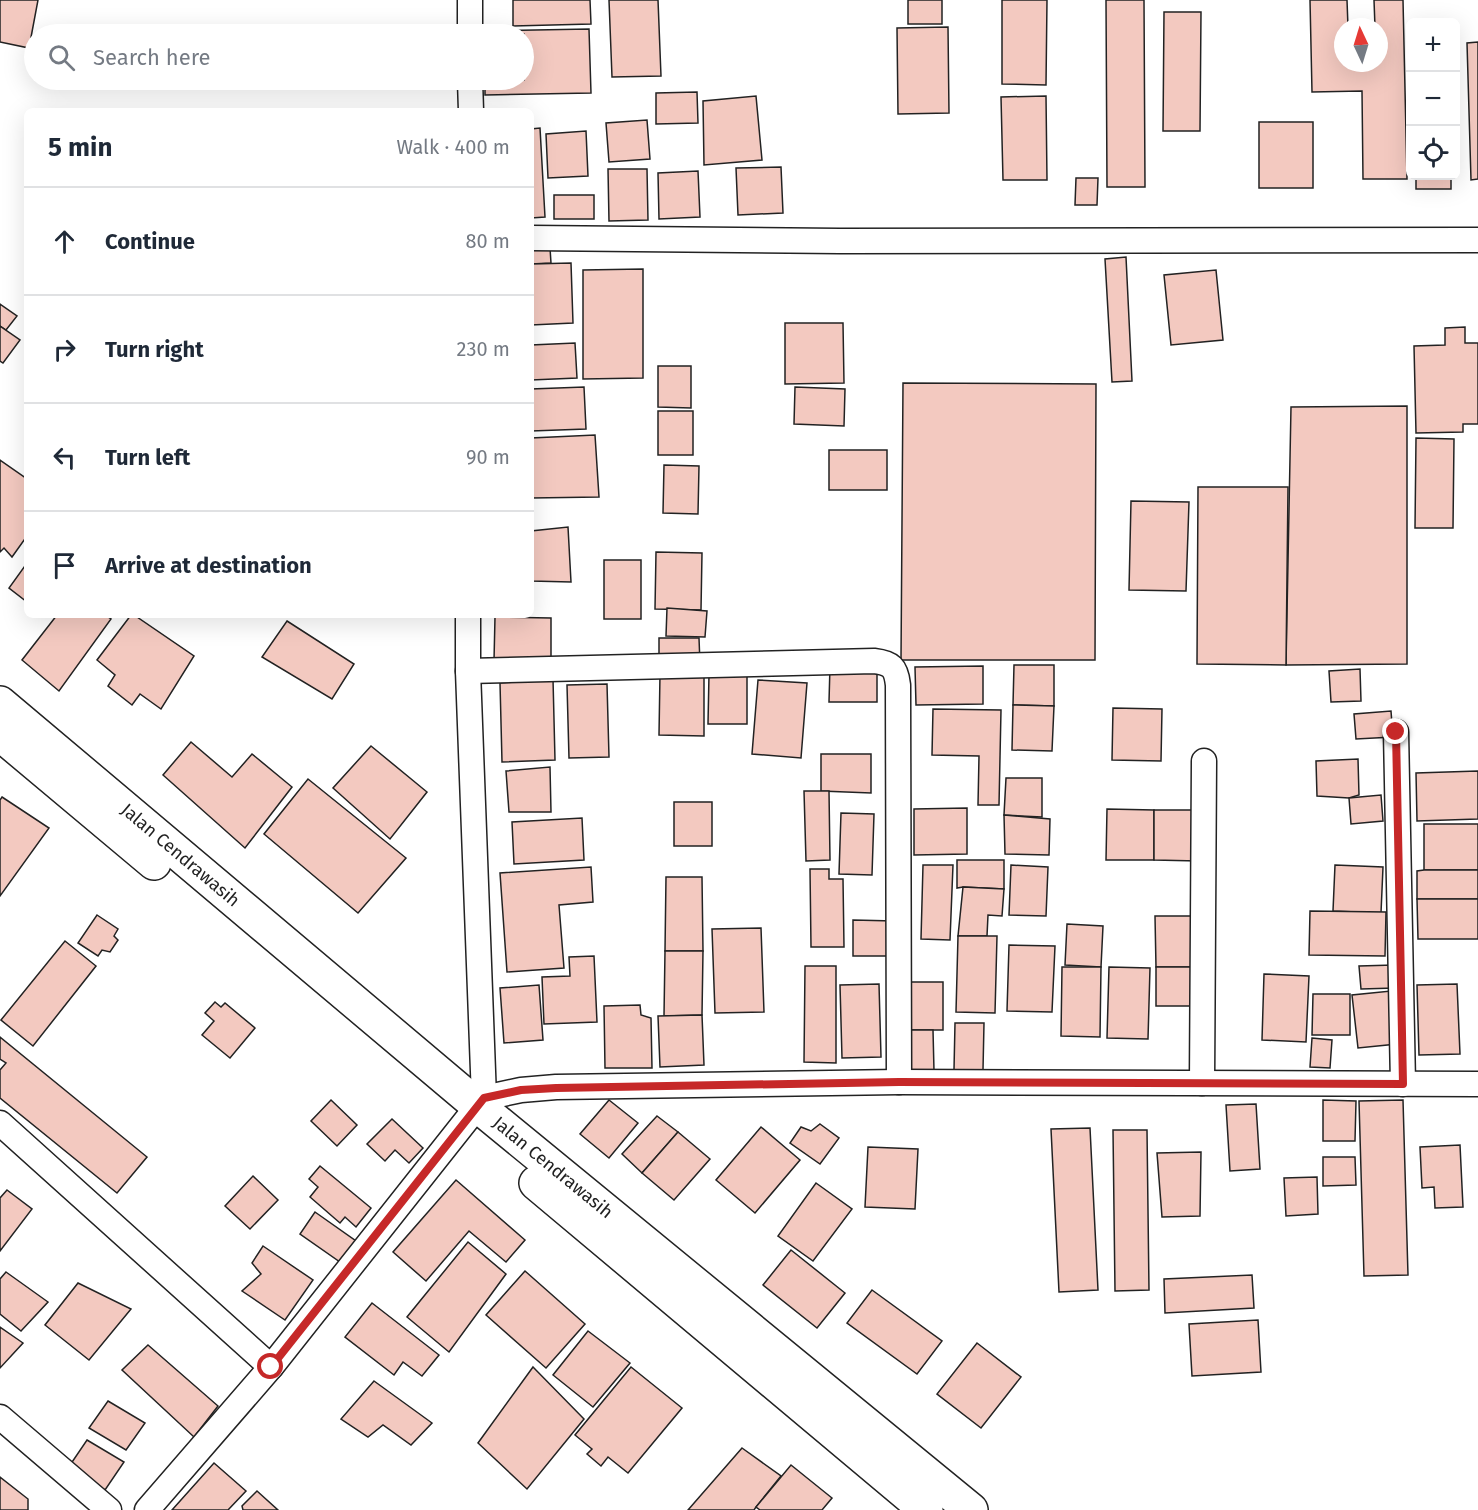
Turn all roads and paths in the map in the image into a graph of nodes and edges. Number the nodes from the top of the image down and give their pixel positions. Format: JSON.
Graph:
{"nodes":[{"id":1,"x":470,"y":0,"type":"edge"},
{"id":2,"x":470,"y":24,"type":"edge"},
{"id":3,"x":470,"y":90,"type":"edge"},
{"id":4,"x":471,"y":108,"type":"edge"},
{"id":5,"x":534,"y":238,"type":"edge"},
{"id":6,"x":1478,"y":240,"type":"edge"},
{"id":7,"x":468,"y":618,"type":"edge"},
{"id":8,"x":468,"y":671,"type":"junction"},
{"id":9,"x":0,"y":703,"type":"edge"},
{"id":10,"x":1396,"y":732,"type":"dead end"},
{"id":11,"x":0,"y":734,"type":"edge"},
{"id":12,"x":1204,"y":761,"type":"dead end"},
{"id":13,"x":899,"y":1082,"type":"junction"},
{"id":14,"x":1202,"y":1083,"type":"junction"},
{"id":15,"x":1403,"y":1084,"type":"junction"},
{"id":16,"x":1478,"y":1084,"type":"edge"},
{"id":17,"x":475,"y":1109,"type":"junction"},
{"id":18,"x":0,"y":1123,"type":"edge"},
{"id":19,"x":271,"y":1367,"type":"junction"},
{"id":20,"x":0,"y":1417,"type":"edge"},
{"id":21,"x":110,"y":1510,"type":"edge"},
{"id":22,"x":147,"y":1510,"type":"edge"},
{"id":23,"x":926,"y":1510,"type":"edge"},
{"id":24,"x":971,"y":1510,"type":"edge"}],
"edges":[{"from":1,"to":2,"type":"street"},
{"from":3,"to":4,"type":"street"},
{"from":5,"to":6,"type":"street"},
{"from":7,"to":8,"type":"street"},
{"from":8,"to":13,"type":"street"},
{"from":8,"to":17,"type":"street"},
{"from":9,"to":17,"type":"main road","name":"Jalan Cendrawasih"},
{"from":10,"to":15,"type":"street"},
{"from":11,"to":17,"type":"main road","name":"Jalan Cendrawasih"},
{"from":12,"to":14,"type":"street"},
{"from":13,"to":14,"type":"street"},
{"from":13,"to":17,"type":"street"},
{"from":14,"to":15,"type":"street"},
{"from":15,"to":16,"type":"street"},
{"from":17,"to":19,"type":"street"},
{"from":17,"to":23,"type":"main road","name":"Jalan Cendrawasih"},
{"from":17,"to":24,"type":"main road","name":"Jalan Cendrawasih"},
{"from":18,"to":19,"type":"street"},
{"from":19,"to":22,"type":"street"},
{"from":20,"to":21,"type":"street"}]}
